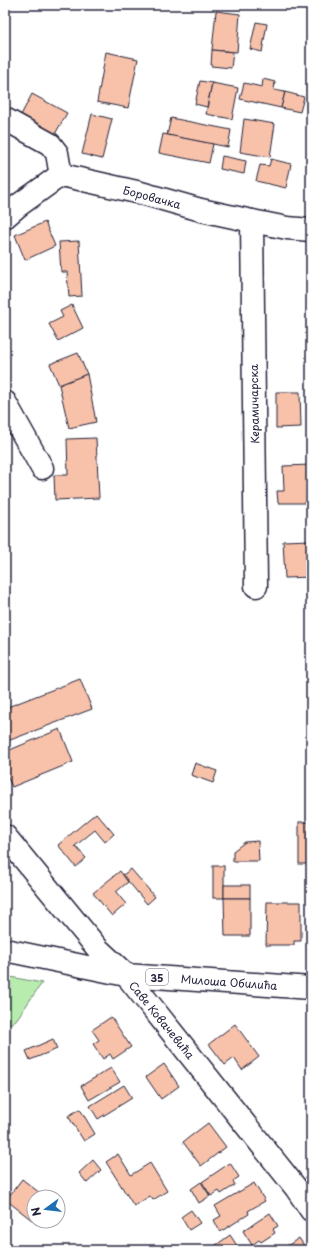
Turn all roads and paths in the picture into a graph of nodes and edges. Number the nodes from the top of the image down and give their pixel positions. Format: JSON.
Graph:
{"nodes":[{"id":1,"x":5,"y":119,"type":"edge"},
{"id":2,"x":61,"y":176,"type":"junction"},
{"id":3,"x":5,"y":217,"type":"edge"},
{"id":4,"x":252,"y":221,"type":"junction"},
{"id":5,"x":311,"y":230,"type":"edge"},
{"id":6,"x":5,"y":402,"type":"edge"},
{"id":7,"x":42,"y":468,"type":"dead end"},
{"id":8,"x":256,"y":586,"type":"dead end"},
{"id":9,"x":5,"y":836,"type":"edge"},
{"id":10,"x":5,"y":950,"type":"edge"},
{"id":11,"x":126,"y":975,"type":"junction"},
{"id":12,"x":311,"y":988,"type":"edge"},
{"id":13,"x":311,"y":1210,"type":"edge"}],
"edges":[{"from":1,"to":2,"type":"street"},
{"from":2,"to":3,"type":"street"},
{"from":2,"to":4,"type":"street","name":"Боровачка"},
{"from":4,"to":5,"type":"street","name":"Боровачка"},
{"from":4,"to":8,"type":"street","name":"Керамичарска"},
{"from":6,"to":7,"type":"street"},
{"from":9,"to":11,"type":"street","name":"Саве Ковачевића"},
{"from":10,"to":11,"type":"street","name":"Милоша Обилића","number":"35"},
{"from":11,"to":12,"type":"street","name":"Милоша Обилића","number":"35"},
{"from":11,"to":13,"type":"street","name":"Саве Ковачевића"}]}
